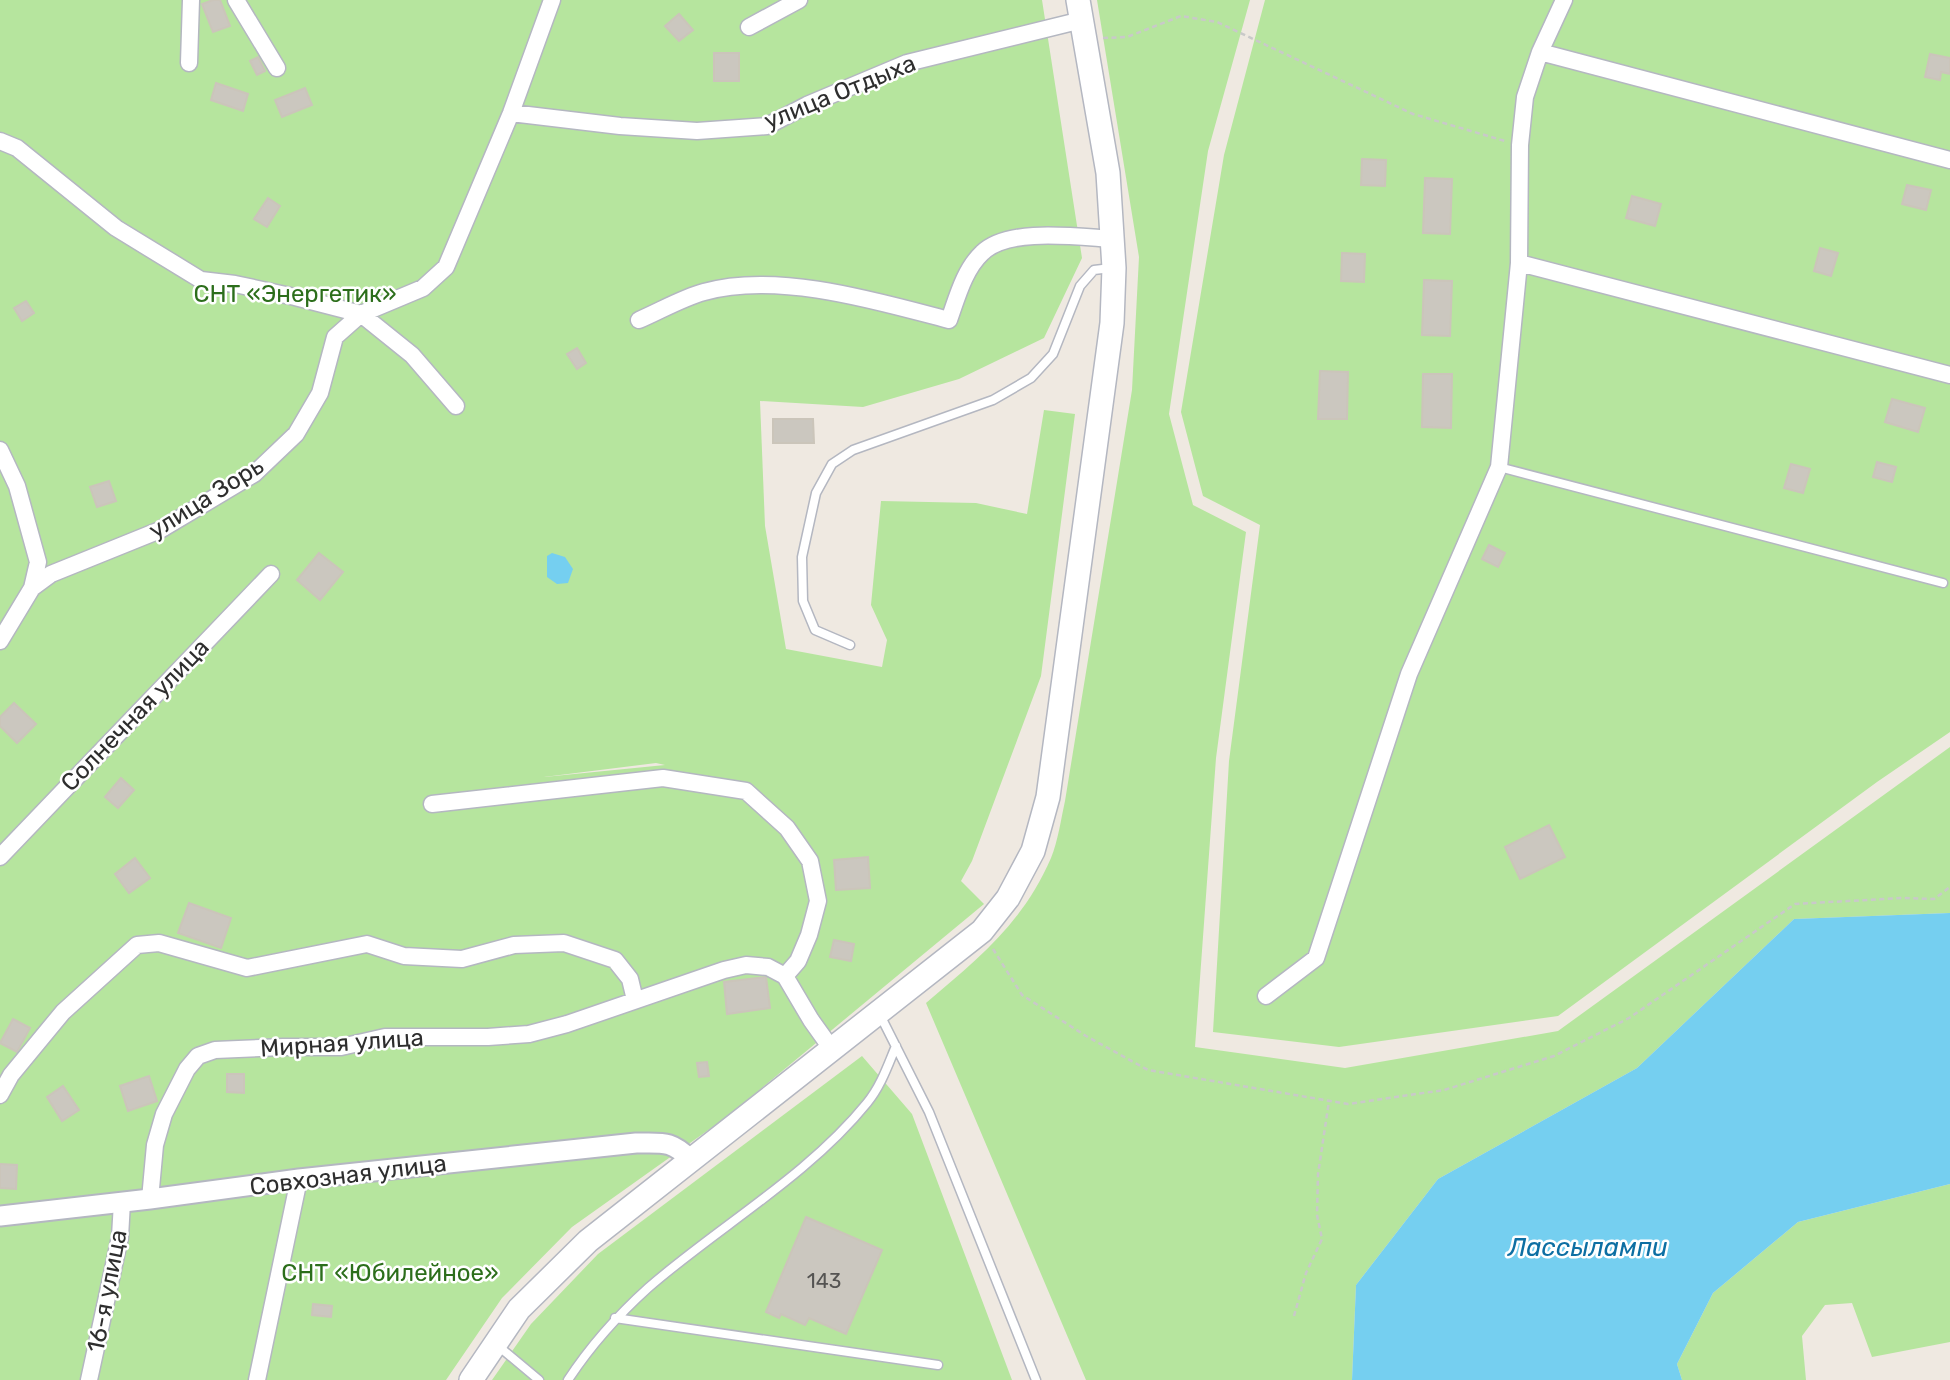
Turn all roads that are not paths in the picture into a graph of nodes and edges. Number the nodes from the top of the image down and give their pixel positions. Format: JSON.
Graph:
{"nodes":[{"id":1,"x":191,"y":0,"type":"edge"},
{"id":2,"x":236,"y":0,"type":"edge"},
{"id":3,"x":552,"y":0,"type":"edge"},
{"id":4,"x":799,"y":0,"type":"edge"},
{"id":5,"x":1564,"y":0,"type":"edge"},
{"id":6,"x":1082,"y":20,"type":"edge"},
{"id":7,"x":749,"y":27,"type":"dead end"},
{"id":8,"x":1540,"y":52,"type":"junction"},
{"id":9,"x":189,"y":63,"type":"dead end"},
{"id":10,"x":277,"y":68,"type":"dead end"},
{"id":11,"x":510,"y":113,"type":"junction"},
{"id":12,"x":0,"y":141,"type":"edge"},
{"id":13,"x":1950,"y":160,"type":"edge"},
{"id":14,"x":1113,"y":239,"type":"junction"},
{"id":15,"x":1519,"y":263,"type":"junction"},
{"id":16,"x":1114,"y":268,"type":"junction"},
{"id":17,"x":361,"y":314,"type":"junction"},
{"id":18,"x":639,"y":320,"type":"dead end"},
{"id":19,"x":1950,"y":375,"type":"edge"},
{"id":20,"x":456,"y":406,"type":"dead end"},
{"id":21,"x":0,"y":450,"type":"edge"},
{"id":22,"x":1499,"y":467,"type":"junction"},
{"id":23,"x":271,"y":575,"type":"dead end"},
{"id":24,"x":1943,"y":583,"type":"dead end"},
{"id":25,"x":32,"y":588,"type":"junction"},
{"id":26,"x":0,"y":641,"type":"edge"},
{"id":27,"x":850,"y":645,"type":"dead end"},
{"id":28,"x":432,"y":804,"type":"dead end"},
{"id":29,"x":0,"y":857,"type":"edge"},
{"id":30,"x":785,"y":976,"type":"junction"},
{"id":31,"x":1266,"y":996,"type":"dead end"},
{"id":32,"x":635,"y":1000,"type":"junction"},
{"id":33,"x":879,"y":1012,"type":"junction"},
{"id":34,"x":896,"y":1046,"type":"junction"},
{"id":35,"x":831,"y":1048,"type":"junction"},
{"id":36,"x":0,"y":1095,"type":"edge"},
{"id":37,"x":691,"y":1160,"type":"junction"},
{"id":38,"x":299,"y":1179,"type":"junction"},
{"id":39,"x":150,"y":1199,"type":"junction"},
{"id":40,"x":122,"y":1202,"type":"junction"},
{"id":41,"x":0,"y":1216,"type":"edge"},
{"id":42,"x":615,"y":1318,"type":"junction"},
{"id":43,"x":494,"y":1343,"type":"junction"},
{"id":44,"x":937,"y":1365,"type":"dead end"},
{"id":45,"x":89,"y":1380,"type":"edge"},
{"id":46,"x":257,"y":1380,"type":"edge"},
{"id":47,"x":471,"y":1380,"type":"edge"},
{"id":48,"x":539,"y":1380,"type":"edge"},
{"id":49,"x":568,"y":1380,"type":"edge"},
{"id":50,"x":1036,"y":1380,"type":"edge"}],
"edges":[{"from":1,"to":9,"type":"street"},
{"from":2,"to":10,"type":"street"},
{"from":3,"to":11,"type":"street","name":"улица Зорь"},
{"from":4,"to":7,"type":"street"},
{"from":5,"to":8,"type":"street"},
{"from":6,"to":11,"type":"street","name":"улица Отдыха"},
{"from":6,"to":14,"type":"main road"},
{"from":8,"to":13,"type":"street"},
{"from":8,"to":15,"type":"street"},
{"from":11,"to":17,"type":"street","name":"улица Зорь"},
{"from":12,"to":17,"type":"street"},
{"from":14,"to":16,"type":"main road"},
{"from":14,"to":18,"type":"street"},
{"from":15,"to":19,"type":"street"},
{"from":15,"to":22,"type":"street"},
{"from":16,"to":27,"type":"lane"},
{"from":16,"to":33,"type":"main road"},
{"from":17,"to":20,"type":"street"},
{"from":17,"to":25,"type":"street","name":"улица Зорь"},
{"from":21,"to":25,"type":"street"},
{"from":22,"to":24,"type":"lane"},
{"from":22,"to":31,"type":"street"},
{"from":23,"to":29,"type":"street","name":"Солнечная улица"},
{"from":25,"to":26,"type":"street","name":"улица Зорь"},
{"from":28,"to":30,"type":"street"},
{"from":30,"to":32,"type":"street"},
{"from":30,"to":35,"type":"street"},
{"from":32,"to":36,"type":"street"},
{"from":32,"to":39,"type":"street","name":"Мирная улица"},
{"from":33,"to":34,"type":"lane"},
{"from":33,"to":35,"type":"main road"},
{"from":34,"to":42,"type":"lane"},
{"from":34,"to":50,"type":"lane"},
{"from":35,"to":37,"type":"main road"},
{"from":37,"to":38,"type":"street","name":"Совхозная улица"},
{"from":37,"to":43,"type":"main road"},
{"from":38,"to":39,"type":"street","name":"Совхозная улица"},
{"from":38,"to":46,"type":"street"},
{"from":39,"to":40,"type":"street","name":"Совхозная улица"},
{"from":40,"to":41,"type":"street","name":"Совхозная улица"},
{"from":40,"to":45,"type":"street","name":"16-я улица"},
{"from":42,"to":44,"type":"lane"},
{"from":42,"to":49,"type":"lane"},
{"from":43,"to":47,"type":"main road"},
{"from":43,"to":48,"type":"lane"}]}
